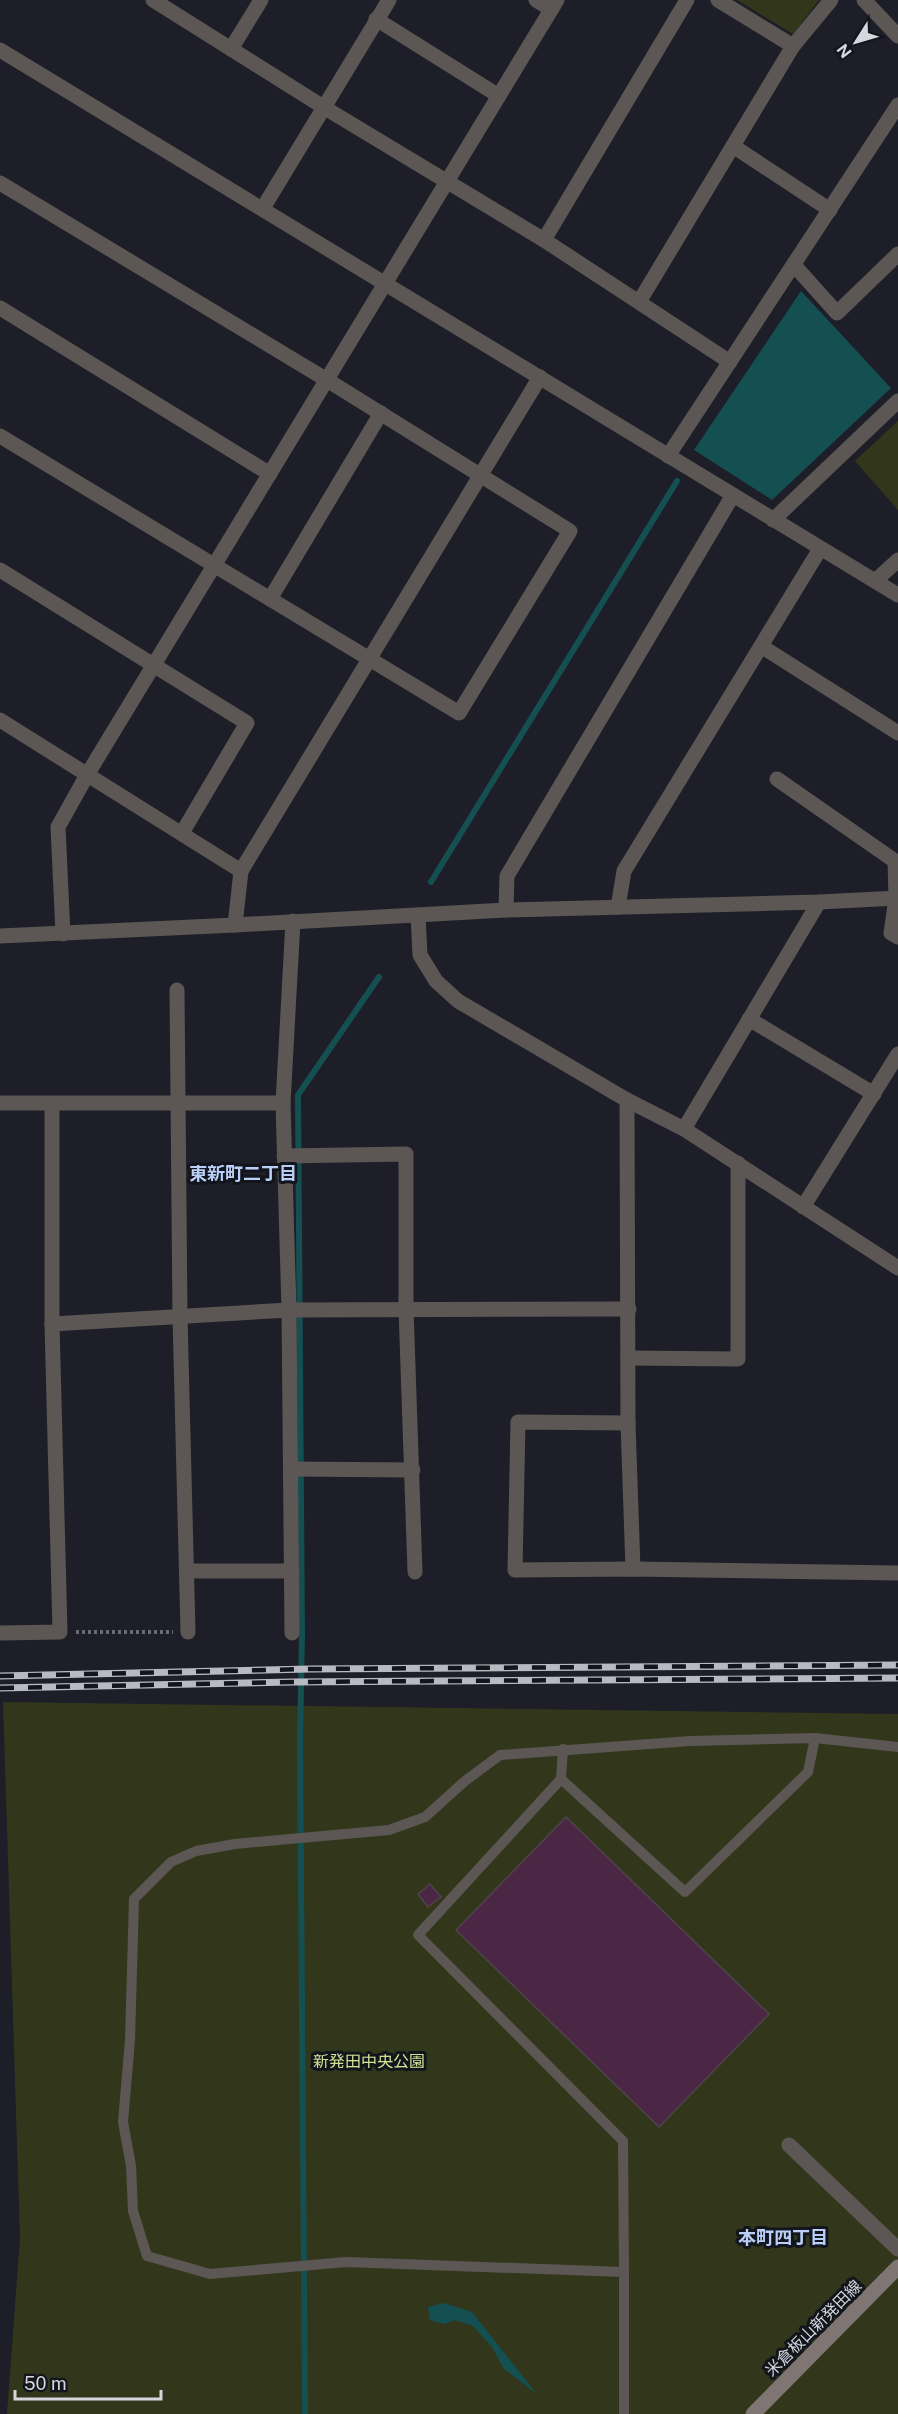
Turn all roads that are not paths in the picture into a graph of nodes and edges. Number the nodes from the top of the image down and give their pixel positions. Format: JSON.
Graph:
{"nodes":[{"id":1,"x":153,"y":0,"type":"edge"},
{"id":2,"x":261,"y":0,"type":"edge"},
{"id":3,"x":389,"y":0,"type":"edge"},
{"id":4,"x":536,"y":0,"type":"edge"},
{"id":5,"x":687,"y":0,"type":"edge"},
{"id":6,"x":718,"y":0,"type":"edge"},
{"id":7,"x":831,"y":0,"type":"edge"},
{"id":8,"x":864,"y":0,"type":"edge"},
{"id":9,"x":554,"y":5,"type":"edge"},
{"id":10,"x":376,"y":19,"type":"junction"},
{"id":11,"x":898,"y":36,"type":"edge"},
{"id":12,"x":793,"y":46,"type":"junction"},
{"id":13,"x":231,"y":49,"type":"junction"},
{"id":14,"x":0,"y":50,"type":"edge"},
{"id":15,"x":499,"y":96,"type":"junction"},
{"id":16,"x":898,"y":105,"type":"edge"},
{"id":17,"x":325,"y":108,"type":"junction"},
{"id":18,"x":733,"y":146,"type":"junction"},
{"id":19,"x":447,"y":182,"type":"junction"},
{"id":20,"x":0,"y":183,"type":"edge"},
{"id":21,"x":263,"y":208,"type":"junction"},
{"id":22,"x":830,"y":210,"type":"junction"},
{"id":23,"x":544,"y":240,"type":"junction"},
{"id":24,"x":898,"y":254,"type":"edge"},
{"id":25,"x":794,"y":265,"type":"junction"},
{"id":26,"x":385,"y":284,"type":"junction"},
{"id":27,"x":639,"y":302,"type":"junction"},
{"id":28,"x":0,"y":308,"type":"edge"},
{"id":29,"x":730,"y":362,"type":"junction"},
{"id":30,"x":540,"y":377,"type":"junction"},
{"id":31,"x":327,"y":380,"type":"junction"},
{"id":32,"x":898,"y":401,"type":"edge"},
{"id":33,"x":381,"y":413,"type":"junction"},
{"id":34,"x":0,"y":436,"type":"edge"},
{"id":35,"x":669,"y":456,"type":"junction"},
{"id":36,"x":270,"y":474,"type":"junction"},
{"id":37,"x":481,"y":477,"type":"junction"},
{"id":38,"x":733,"y":495,"type":"junction"},
{"id":39,"x":773,"y":519,"type":"junction"},
{"id":40,"x":820,"y":549,"type":"junction"},
{"id":41,"x":898,"y":560,"type":"edge"},
{"id":42,"x":214,"y":565,"type":"junction"},
{"id":43,"x":0,"y":570,"type":"edge"},
{"id":44,"x":875,"y":581,"type":"junction"},
{"id":45,"x":898,"y":595,"type":"edge"},
{"id":46,"x":270,"y":599,"type":"junction"},
{"id":47,"x":761,"y":646,"type":"junction"},
{"id":48,"x":369,"y":659,"type":"junction"},
{"id":49,"x":153,"y":666,"type":"junction"},
{"id":50,"x":0,"y":720,"type":"edge"},
{"id":51,"x":898,"y":733,"type":"edge"},
{"id":52,"x":87,"y":775,"type":"junction"},
{"id":53,"x":777,"y":779,"type":"dead end"},
{"id":54,"x":182,"y":833,"type":"junction"},
{"id":55,"x":241,"y":871,"type":"junction"},
{"id":56,"x":897,"y":898,"type":"edge"},
{"id":57,"x":819,"y":902,"type":"junction"},
{"id":58,"x":618,"y":907,"type":"junction"},
{"id":59,"x":506,"y":910,"type":"junction"},
{"id":60,"x":418,"y":915,"type":"junction"},
{"id":61,"x":293,"y":921,"type":"junction"},
{"id":62,"x":235,"y":926,"type":"junction"},
{"id":63,"x":63,"y":934,"type":"junction"},
{"id":64,"x":0,"y":936,"type":"edge"},
{"id":65,"x":898,"y":937,"type":"edge"},
{"id":66,"x":177,"y":990,"type":"dead end"},
{"id":67,"x":749,"y":1019,"type":"junction"},
{"id":68,"x":898,"y":1054,"type":"edge"},
{"id":69,"x":874,"y":1094,"type":"junction"},
{"id":70,"x":627,"y":1100,"type":"junction"},
{"id":71,"x":0,"y":1103,"type":"edge"},
{"id":72,"x":283,"y":1103,"type":"junction"},
{"id":73,"x":52,"y":1104,"type":"junction"},
{"id":74,"x":179,"y":1104,"type":"junction"},
{"id":75,"x":684,"y":1129,"type":"junction"},
{"id":76,"x":284,"y":1156,"type":"junction"},
{"id":77,"x":738,"y":1163,"type":"junction"},
{"id":78,"x":803,"y":1207,"type":"junction"},
{"id":79,"x":898,"y":1268,"type":"edge"},
{"id":80,"x":406,"y":1308,"type":"junction"},
{"id":81,"x":629,"y":1309,"type":"junction"},
{"id":82,"x":289,"y":1310,"type":"junction"},
{"id":83,"x":180,"y":1317,"type":"junction"},
{"id":84,"x":52,"y":1324,"type":"junction"},
{"id":85,"x":628,"y":1358,"type":"junction"},
{"id":86,"x":628,"y":1423,"type":"junction"},
{"id":87,"x":292,"y":1469,"type":"junction"},
{"id":88,"x":413,"y":1470,"type":"junction"},
{"id":89,"x":633,"y":1569,"type":"junction"},
{"id":90,"x":188,"y":1571,"type":"junction"},
{"id":91,"x":292,"y":1571,"type":"junction"},
{"id":92,"x":415,"y":1572,"type":"dead end"},
{"id":93,"x":898,"y":1573,"type":"edge"},
{"id":94,"x":188,"y":1632,"type":"road end"},
{"id":95,"x":0,"y":1633,"type":"edge"},
{"id":96,"x":292,"y":1633,"type":"dead end"},
{"id":97,"x":815,"y":1738,"type":"junction"},
{"id":98,"x":898,"y":1747,"type":"edge"},
{"id":99,"x":563,"y":1749,"type":"junction"},
{"id":100,"x":561,"y":1779,"type":"junction"},
{"id":101,"x":789,"y":2145,"type":"dead end"},
{"id":102,"x":898,"y":2249,"type":"edge"},
{"id":103,"x":898,"y":2267,"type":"edge"},
{"id":104,"x":624,"y":2272,"type":"junction"},
{"id":105,"x":624,"y":2414,"type":"edge"},
{"id":106,"x":753,"y":2414,"type":"edge"}],
"edges":[{"from":1,"to":13,"type":"street"},
{"from":2,"to":13,"type":"street"},
{"from":3,"to":10,"type":"street"},
{"from":4,"to":9,"type":"street"},
{"from":5,"to":23,"type":"street"},
{"from":6,"to":12,"type":"street"},
{"from":7,"to":12,"type":"street"},
{"from":8,"to":11,"type":"street"},
{"from":9,"to":15,"type":"street"},
{"from":10,"to":15,"type":"street"},
{"from":10,"to":17,"type":"street"},
{"from":12,"to":18,"type":"street"},
{"from":13,"to":17,"type":"street"},
{"from":14,"to":21,"type":"street"},
{"from":15,"to":19,"type":"street"},
{"from":16,"to":22,"type":"street"},
{"from":17,"to":19,"type":"street"},
{"from":17,"to":21,"type":"street"},
{"from":18,"to":22,"type":"street"},
{"from":18,"to":27,"type":"street"},
{"from":19,"to":23,"type":"street"},
{"from":19,"to":26,"type":"street"},
{"from":20,"to":31,"type":"street"},
{"from":21,"to":26,"type":"street"},
{"from":22,"to":25,"type":"street"},
{"from":23,"to":27,"type":"street"},
{"from":24,"to":25,"type":"street"},
{"from":25,"to":29,"type":"street"},
{"from":26,"to":30,"type":"street"},
{"from":26,"to":31,"type":"street"},
{"from":27,"to":29,"type":"street"},
{"from":28,"to":36,"type":"street"},
{"from":29,"to":35,"type":"street"},
{"from":30,"to":35,"type":"street"},
{"from":30,"to":37,"type":"street"},
{"from":31,"to":33,"type":"street"},
{"from":31,"to":36,"type":"street"},
{"from":32,"to":39,"type":"street"},
{"from":33,"to":37,"type":"street"},
{"from":33,"to":46,"type":"street"},
{"from":34,"to":42,"type":"street"},
{"from":35,"to":38,"type":"street"},
{"from":36,"to":42,"type":"street"},
{"from":37,"to":48,"type":"street"},
{"from":37,"to":48,"type":"street"},
{"from":38,"to":39,"type":"street"},
{"from":38,"to":59,"type":"street"},
{"from":39,"to":40,"type":"street"},
{"from":40,"to":44,"type":"street"},
{"from":40,"to":47,"type":"street"},
{"from":41,"to":44,"type":"street"},
{"from":42,"to":46,"type":"street"},
{"from":42,"to":49,"type":"street"},
{"from":43,"to":49,"type":"street"},
{"from":44,"to":45,"type":"street"},
{"from":46,"to":48,"type":"street"},
{"from":47,"to":51,"type":"street"},
{"from":47,"to":58,"type":"street"},
{"from":48,"to":55,"type":"street"},
{"from":49,"to":52,"type":"street"},
{"from":49,"to":54,"type":"street"},
{"from":50,"to":52,"type":"street"},
{"from":52,"to":54,"type":"street"},
{"from":52,"to":63,"type":"street"},
{"from":53,"to":56,"type":"street"},
{"from":54,"to":55,"type":"street"},
{"from":55,"to":62,"type":"street"},
{"from":56,"to":57,"type":"street"},
{"from":56,"to":65,"type":"street"},
{"from":57,"to":58,"type":"street"},
{"from":57,"to":67,"type":"street"},
{"from":58,"to":59,"type":"street"},
{"from":59,"to":60,"type":"street"},
{"from":60,"to":61,"type":"street"},
{"from":60,"to":70,"type":"street"},
{"from":61,"to":62,"type":"street"},
{"from":61,"to":72,"type":"street"},
{"from":62,"to":63,"type":"street"},
{"from":63,"to":64,"type":"street"},
{"from":66,"to":74,"type":"street"},
{"from":67,"to":69,"type":"street"},
{"from":67,"to":75,"type":"street"},
{"from":68,"to":69,"type":"street"},
{"from":69,"to":78,"type":"street"},
{"from":70,"to":75,"type":"street"},
{"from":70,"to":81,"type":"street"},
{"from":71,"to":73,"type":"street"},
{"from":72,"to":74,"type":"street"},
{"from":72,"to":76,"type":"street"},
{"from":73,"to":74,"type":"street"},
{"from":73,"to":84,"type":"street"},
{"from":74,"to":83,"type":"street"},
{"from":75,"to":77,"type":"street"},
{"from":76,"to":80,"type":"street"},
{"from":76,"to":82,"type":"street"},
{"from":77,"to":78,"type":"street"},
{"from":77,"to":85,"type":"street"},
{"from":78,"to":79,"type":"street"},
{"from":80,"to":81,"type":"street"},
{"from":80,"to":82,"type":"street"},
{"from":80,"to":88,"type":"street"},
{"from":81,"to":85,"type":"street"},
{"from":82,"to":83,"type":"street"},
{"from":82,"to":87,"type":"street"},
{"from":83,"to":84,"type":"street"},
{"from":83,"to":90,"type":"street"},
{"from":84,"to":95,"type":"street"},
{"from":85,"to":86,"type":"street"},
{"from":86,"to":89,"type":"street"},
{"from":86,"to":89,"type":"street"},
{"from":87,"to":88,"type":"street"},
{"from":87,"to":91,"type":"street"},
{"from":88,"to":92,"type":"street"},
{"from":89,"to":93,"type":"street"},
{"from":90,"to":91,"type":"street"},
{"from":90,"to":94,"type":"street"},
{"from":91,"to":96,"type":"street"},
{"from":97,"to":98,"type":"lane"},
{"from":97,"to":99,"type":"lane"},
{"from":97,"to":100,"type":"lane"},
{"from":99,"to":100,"type":"lane"},
{"from":99,"to":104,"type":"lane"},
{"from":100,"to":104,"type":"lane"},
{"from":101,"to":102,"type":"street"},
{"from":103,"to":106,"type":"main road","name":"米倉板山新発田線"},
{"from":104,"to":105,"type":"lane"}]}
